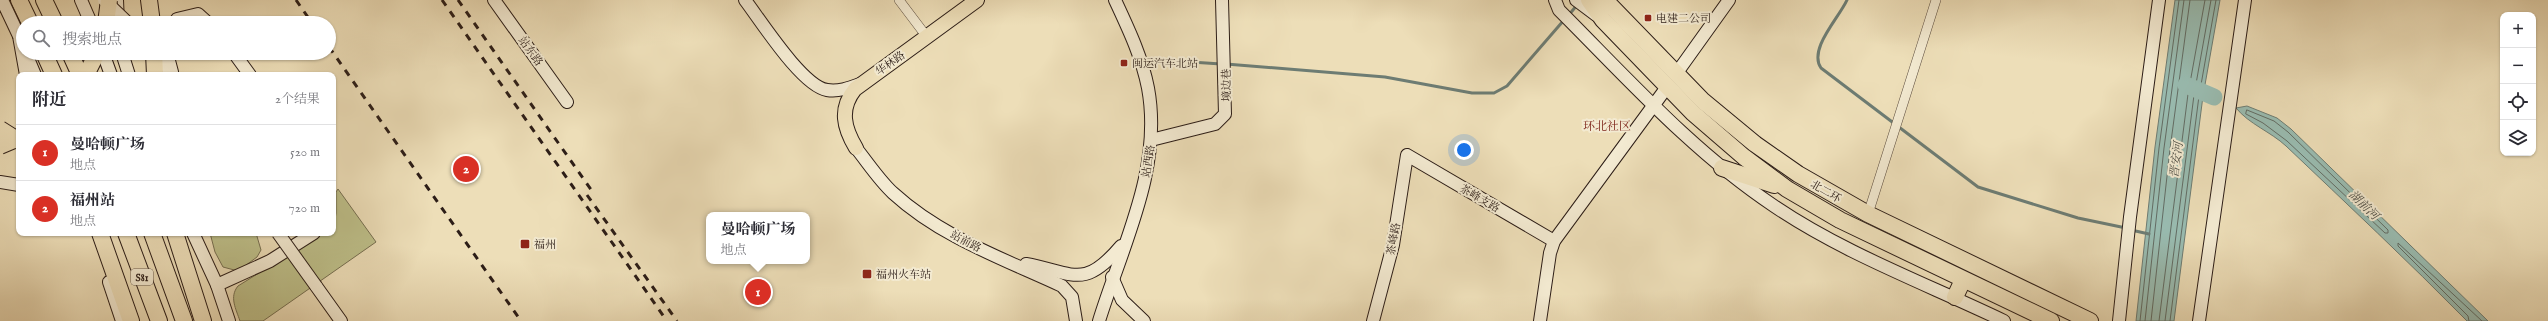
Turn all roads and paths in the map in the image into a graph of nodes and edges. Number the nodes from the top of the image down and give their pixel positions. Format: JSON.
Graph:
{"nodes":[{"id":1,"x":2,"y":0,"type":"edge"},
{"id":2,"x":12,"y":0,"type":"edge"},
{"id":3,"x":19,"y":0,"type":"edge"},
{"id":4,"x":44,"y":0,"type":"edge"},
{"id":5,"x":81,"y":0,"type":"edge"},
{"id":6,"x":104,"y":0,"type":"edge"},
{"id":7,"x":109,"y":0,"type":"edge"},
{"id":8,"x":117,"y":0,"type":"edge"},
{"id":9,"x":149,"y":0,"type":"edge"},
{"id":10,"x":494,"y":0,"type":"edge"},
{"id":11,"x":745,"y":0,"type":"edge"},
{"id":12,"x":899,"y":0,"type":"edge"},
{"id":13,"x":977,"y":0,"type":"edge"},
{"id":14,"x":1115,"y":0,"type":"edge"},
{"id":15,"x":1222,"y":0,"type":"edge"},
{"id":16,"x":1729,"y":0,"type":"edge"},
{"id":17,"x":1936,"y":0,"type":"edge"},
{"id":18,"x":2159,"y":0,"type":"edge"},
{"id":19,"x":2245,"y":0,"type":"edge"},
{"id":20,"x":1596,"y":3,"type":"edge"},
{"id":21,"x":1557,"y":5,"type":"edge"},
{"id":22,"x":0,"y":7,"type":"edge"},
{"id":23,"x":27,"y":16,"type":"edge"},
{"id":24,"x":52,"y":16,"type":"edge"},
{"id":25,"x":88,"y":16,"type":"edge"},
{"id":26,"x":107,"y":16,"type":"edge"},
{"id":27,"x":118,"y":16,"type":"edge"},
{"id":28,"x":121,"y":16,"type":"edge"},
{"id":29,"x":151,"y":16,"type":"edge"},
{"id":30,"x":190,"y":16,"type":"edge"},
{"id":31,"x":200,"y":16,"type":"edge"},
{"id":32,"x":16,"y":29,"type":"edge"},
{"id":33,"x":926,"y":37,"type":"junction"},
{"id":34,"x":24,"y":60,"type":"edge"},
{"id":35,"x":29,"y":60,"type":"edge"},
{"id":36,"x":47,"y":60,"type":"edge"},
{"id":37,"x":73,"y":60,"type":"edge"},
{"id":38,"x":94,"y":60,"type":"edge"},
{"id":39,"x":106,"y":60,"type":"edge"},
{"id":40,"x":124,"y":60,"type":"edge"},
{"id":41,"x":154,"y":60,"type":"edge"},
{"id":42,"x":160,"y":60,"type":"edge"},
{"id":43,"x":169,"y":60,"type":"edge"},
{"id":44,"x":239,"y":60,"type":"edge"},
{"id":45,"x":26,"y":72,"type":"edge"},
{"id":46,"x":34,"y":72,"type":"edge"},
{"id":47,"x":53,"y":72,"type":"edge"},
{"id":48,"x":79,"y":72,"type":"edge"},
{"id":49,"x":88,"y":72,"type":"edge"},
{"id":50,"x":110,"y":72,"type":"edge"},
{"id":51,"x":128,"y":72,"type":"edge"},
{"id":52,"x":155,"y":72,"type":"edge"},
{"id":53,"x":170,"y":72,"type":"edge"},
{"id":54,"x":172,"y":72,"type":"edge"},
{"id":55,"x":248,"y":72,"type":"edge"},
{"id":56,"x":1672,"y":81,"type":"junction"},
{"id":57,"x":860,"y":84,"type":"junction"},
{"id":58,"x":567,"y":102,"type":"dead end"},
{"id":59,"x":1653,"y":105,"type":"junction"},
{"id":60,"x":0,"y":129,"type":"edge"},
{"id":61,"x":16,"y":135,"type":"edge"},
{"id":62,"x":16,"y":139,"type":"edge"},
{"id":63,"x":16,"y":139,"type":"edge"},
{"id":64,"x":1151,"y":140,"type":"junction"},
{"id":65,"x":0,"y":146,"type":"edge"},
{"id":66,"x":856,"y":148,"type":"joint"},
{"id":67,"x":0,"y":153,"type":"edge"},
{"id":68,"x":1407,"y":155,"type":"joint"},
{"id":69,"x":1722,"y":168,"type":"junction"},
{"id":70,"x":0,"y":182,"type":"edge"},
{"id":71,"x":16,"y":185,"type":"edge"},
{"id":72,"x":1787,"y":189,"type":"junction"},
{"id":73,"x":1868,"y":214,"type":"junction"},
{"id":74,"x":95,"y":236,"type":"edge"},
{"id":75,"x":95,"y":236,"type":"edge"},
{"id":76,"x":127,"y":236,"type":"edge"},
{"id":77,"x":153,"y":236,"type":"edge"},
{"id":78,"x":176,"y":236,"type":"edge"},
{"id":79,"x":187,"y":236,"type":"edge"},
{"id":80,"x":194,"y":236,"type":"edge"},
{"id":81,"x":280,"y":236,"type":"edge"},
{"id":82,"x":309,"y":236,"type":"edge"},
{"id":83,"x":1126,"y":239,"type":"junction"},
{"id":84,"x":1554,"y":241,"type":"junction"},
{"id":85,"x":1005,"y":260,"type":"junction"},
{"id":86,"x":1112,"y":277,"type":"junction"},
{"id":87,"x":1963,"y":280,"type":"junction"},
{"id":88,"x":217,"y":285,"type":"junction"},
{"id":89,"x":1955,"y":297,"type":"junction"},
{"id":90,"x":2044,"y":318,"type":"edge"},
{"id":91,"x":122,"y":321,"type":"edge"},
{"id":92,"x":131,"y":321,"type":"edge"},
{"id":93,"x":159,"y":321,"type":"edge"},
{"id":94,"x":184,"y":321,"type":"edge"},
{"id":95,"x":203,"y":321,"type":"edge"},
{"id":96,"x":229,"y":321,"type":"edge"},
{"id":97,"x":341,"y":321,"type":"edge"},
{"id":98,"x":1076,"y":321,"type":"edge"},
{"id":99,"x":1099,"y":321,"type":"edge"},
{"id":100,"x":1144,"y":321,"type":"edge"},
{"id":101,"x":1373,"y":321,"type":"edge"},
{"id":102,"x":1540,"y":321,"type":"edge"},
{"id":103,"x":2004,"y":321,"type":"edge"},
{"id":104,"x":2090,"y":321,"type":"edge"},
{"id":105,"x":2119,"y":321,"type":"edge"},
{"id":106,"x":2199,"y":321,"type":"edge"}],
"edges":[{"from":1,"to":32,"type":"main road","bridge":true},
{"from":2,"to":22,"type":"main road"},
{"from":3,"to":23,"type":"highway"},
{"from":4,"to":24,"type":"highway"},
{"from":5,"to":25,"type":"main road"},
{"from":6,"to":28,"type":"main road","bridge":true},
{"from":7,"to":26,"type":"highway","bridge":true},
{"from":8,"to":27,"type":"main road"},
{"from":9,"to":29,"type":"highway"},
{"from":10,"to":58,"type":"main road","name":"站东路"},
{"from":11,"to":57,"type":"main road"},
{"from":12,"to":33,"type":"street"},
{"from":13,"to":33,"type":"main road","name":"华林路"},
{"from":14,"to":64,"type":"main road","name":"站西路"},
{"from":15,"to":64,"type":"main road","name":"境边巷"},
{"from":16,"to":56,"type":"main road"},
{"from":17,"to":73,"type":"street"},
{"from":18,"to":105,"type":"main road"},
{"from":19,"to":106,"type":"main road"},
{"from":20,"to":56,"type":"highway","name":"北二环"},
{"from":20,"to":56,"type":"highway","name":"北二环"},
{"from":21,"to":59,"type":"main road"},
{"from":30,"to":31,"type":"main road"},
{"from":33,"to":57,"type":"main road","name":"华林路"},
{"from":34,"to":45,"type":"main road"},
{"from":35,"to":46,"type":"main road"},
{"from":36,"to":47,"type":"highway"},
{"from":37,"to":48,"type":"highway"},
{"from":38,"to":49,"type":"highway"},
{"from":39,"to":50,"type":"main road"},
{"from":40,"to":51,"type":"main road"},
{"from":41,"to":52,"type":"highway"},
{"from":42,"to":53,"type":"main road"},
{"from":43,"to":54,"type":"main road"},
{"from":44,"to":55,"type":"main road"},
{"from":56,"to":59,"type":"main road"},
{"from":56,"to":72,"type":"highway","name":"北二环"},
{"from":56,"to":73,"type":"highway","name":"北二环"},
{"from":57,"to":66,"type":"main road","name":"华林路"},
{"from":59,"to":69,"type":"main road"},
{"from":59,"to":84,"type":"main road"},
{"from":60,"to":62,"type":"highway","bridge":true},
{"from":61,"to":67,"type":"main road"},
{"from":63,"to":65,"type":"highway","bridge":true},
{"from":64,"to":83,"type":"main road","name":"站西路"},
{"from":66,"to":85,"type":"main road","name":"站前路"},
{"from":68,"to":84,"type":"main road","name":"茶峰支路"},
{"from":68,"to":101,"type":"main road","name":"茶峰路"},
{"from":69,"to":72,"type":"highway"},
{"from":69,"to":89,"type":"main road"},
{"from":70,"to":71,"type":"main road"},
{"from":72,"to":87,"type":"highway","name":"北二环"},
{"from":73,"to":104,"type":"highway","name":"北二环"},
{"from":74,"to":91,"type":"main road"},
{"from":75,"to":92,"type":"highway"},
{"from":76,"to":93,"type":"highway","number":"S81"},
{"from":77,"to":94,"type":"highway","number":"S81"},
{"from":78,"to":95,"type":"highway"},
{"from":79,"to":88,"type":"main road"},
{"from":80,"to":88,"type":"main road"},
{"from":81,"to":97,"type":"main road","bridge":true},
{"from":82,"to":88,"type":"main road"},
{"from":83,"to":85,"type":"main road"},
{"from":83,"to":86,"type":"main road","name":"站西路"},
{"from":84,"to":102,"type":"main road"},
{"from":85,"to":98,"type":"main road","name":"站前路"},
{"from":86,"to":99,"type":"main road","name":"站西路"},
{"from":86,"to":100,"type":"main road"},
{"from":87,"to":89,"type":"highway"},
{"from":87,"to":90,"type":"highway","name":"北二环"},
{"from":88,"to":96,"type":"main road"},
{"from":89,"to":103,"type":"main road"}]}
